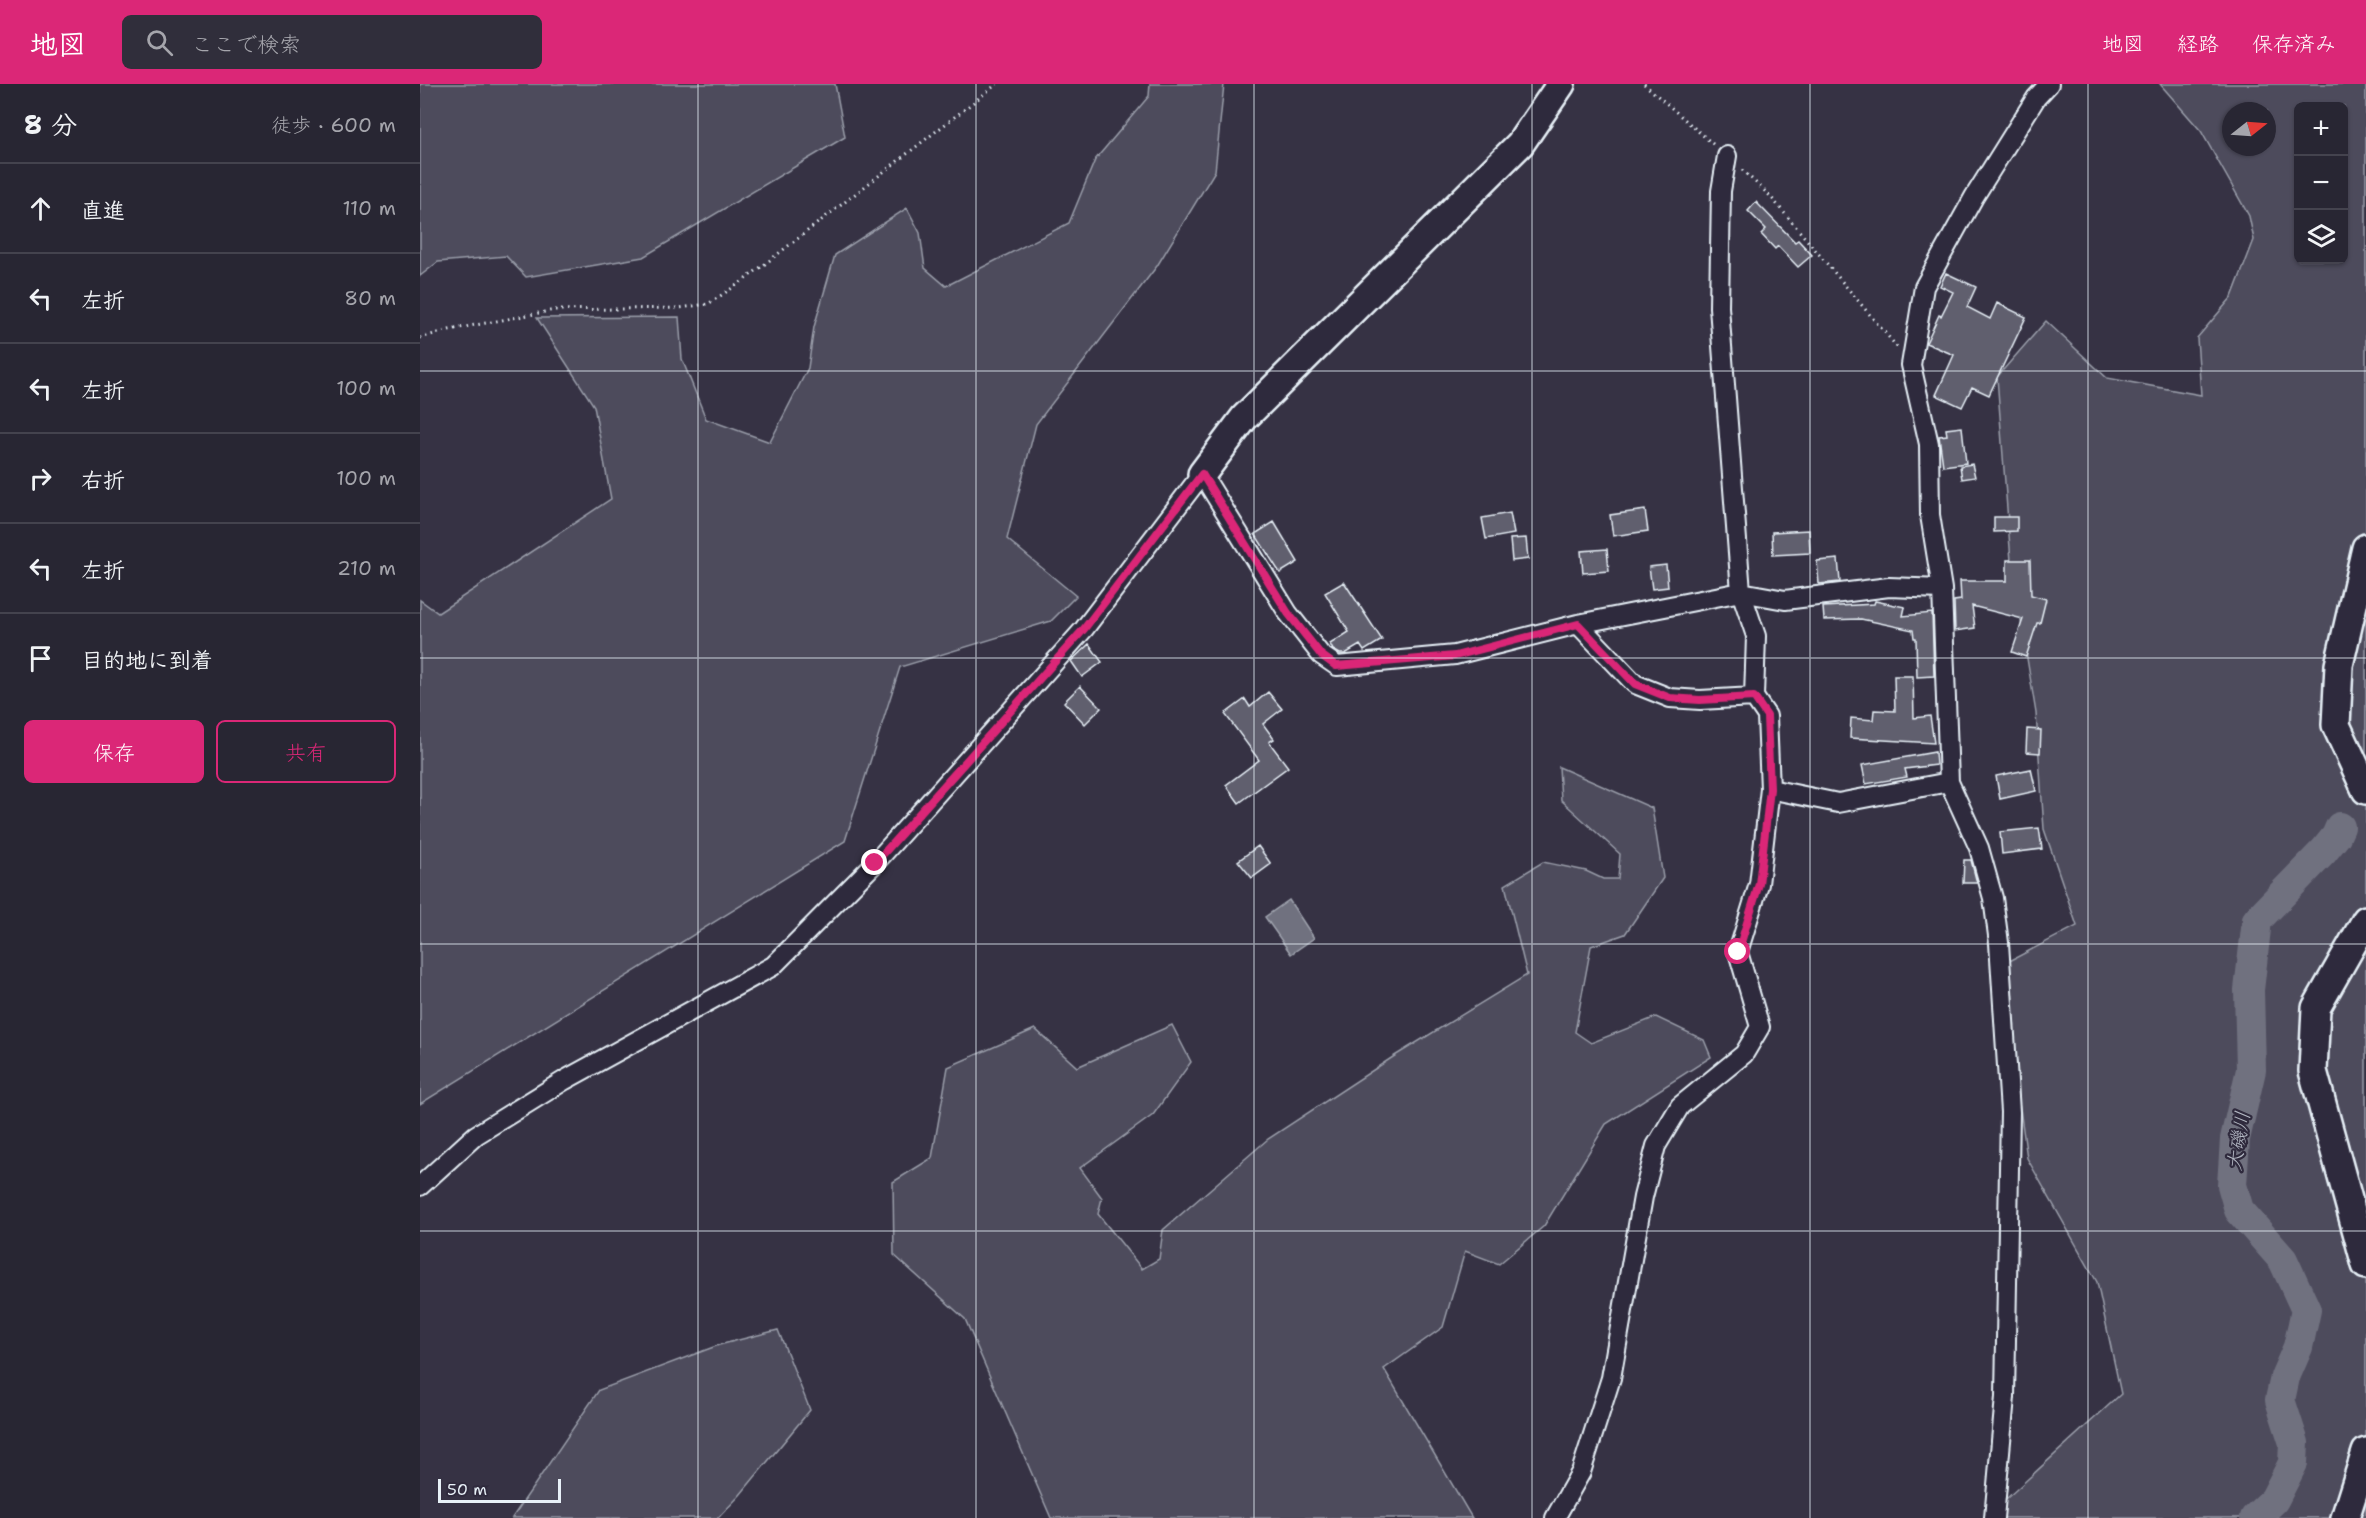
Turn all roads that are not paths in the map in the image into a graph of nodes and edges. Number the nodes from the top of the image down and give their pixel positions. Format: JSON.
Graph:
{"nodes":[{"id":1,"x":1562,"y":84,"type":"edge"},
{"id":2,"x":2049,"y":84,"type":"edge"},
{"id":3,"x":1727,"y":156,"type":"road end"},
{"id":4,"x":1202,"y":474,"type":"junction"},
{"id":5,"x":2366,"y":548,"type":"edge"},
{"id":6,"x":1942,"y":589,"type":"junction"},
{"id":7,"x":1741,"y":592,"type":"junction"},
{"id":8,"x":1578,"y":624,"type":"junction"},
{"id":9,"x":1754,"y":697,"type":"junction"},
{"id":10,"x":1949,"y":782,"type":"junction"},
{"id":11,"x":1770,"y":789,"type":"junction"},
{"id":12,"x":2366,"y":790,"type":"edge"},
{"id":13,"x":2366,"y":920,"type":"edge"},
{"id":14,"x":420,"y":1186,"type":"edge"},
{"id":15,"x":2366,"y":1265,"type":"edge"},
{"id":16,"x":2366,"y":1452,"type":"edge"},
{"id":17,"x":1555,"y":1518,"type":"edge"},
{"id":18,"x":1994,"y":1518,"type":"edge"},
{"id":19,"x":2345,"y":1518,"type":"edge"}],
"edges":[{"from":1,"to":4,"type":"street"},
{"from":2,"to":6,"type":"street"},
{"from":3,"to":7,"type":"street"},
{"from":4,"to":8,"type":"street"},
{"from":4,"to":14,"type":"street"},
{"from":5,"to":12,"type":"street"},
{"from":6,"to":7,"type":"street"},
{"from":6,"to":10,"type":"street"},
{"from":7,"to":8,"type":"street"},
{"from":7,"to":9,"type":"street"},
{"from":8,"to":9,"type":"street"},
{"from":9,"to":11,"type":"street"},
{"from":10,"to":11,"type":"street"},
{"from":10,"to":18,"type":"street"},
{"from":11,"to":17,"type":"street"},
{"from":13,"to":15,"type":"street"},
{"from":16,"to":19,"type":"street"}]}
